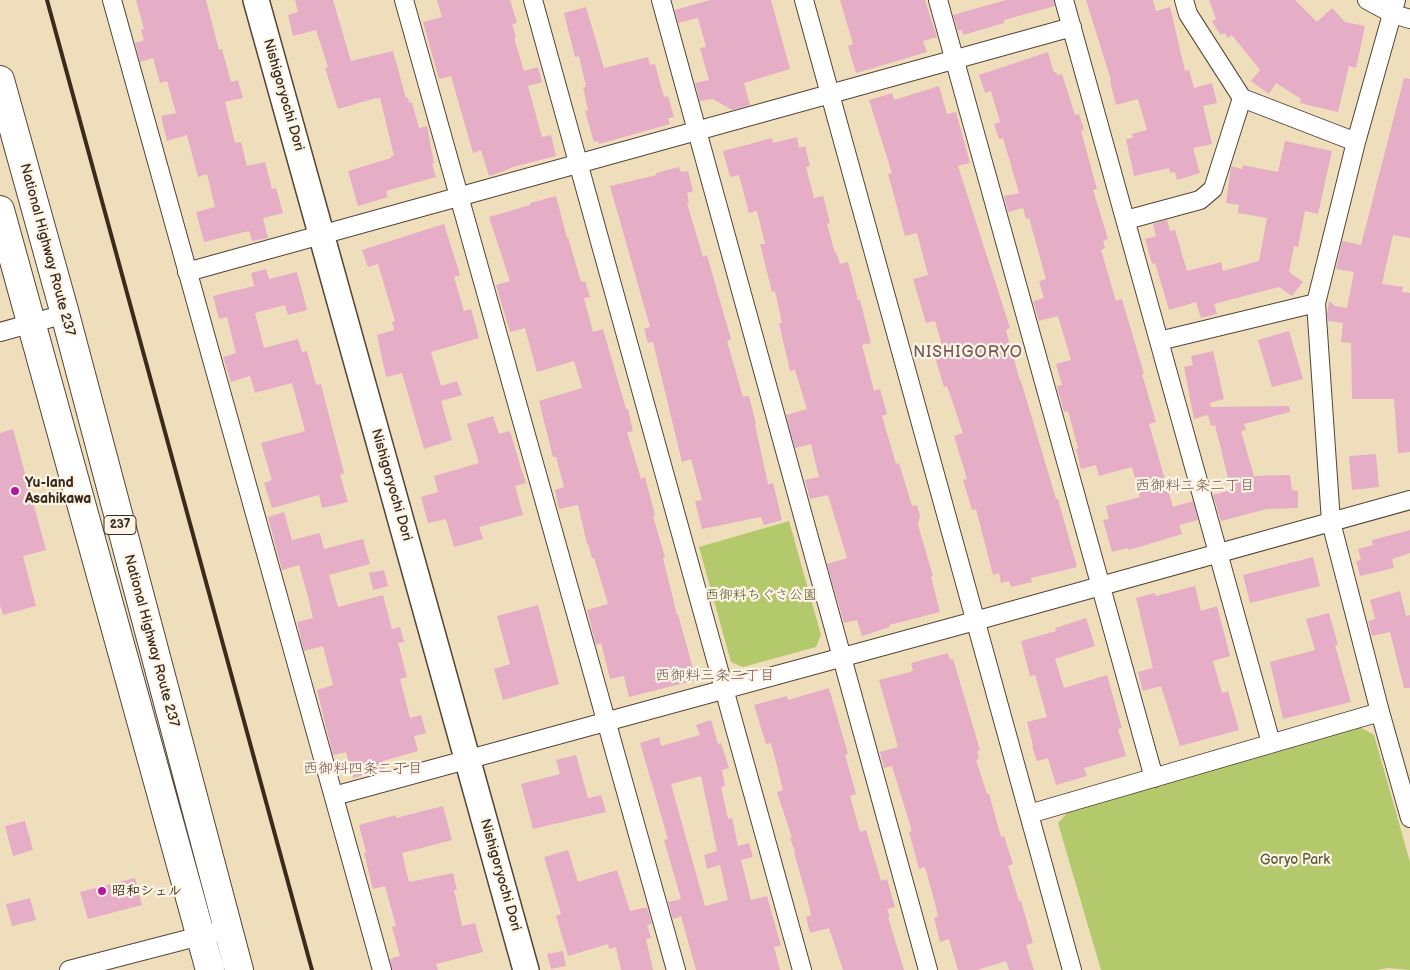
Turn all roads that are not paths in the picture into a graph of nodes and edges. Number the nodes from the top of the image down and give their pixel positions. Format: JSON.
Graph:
{"nodes":[{"id":1,"x":112,"y":0,"type":"edge"},
{"id":2,"x":256,"y":0,"type":"edge"},
{"id":3,"x":404,"y":0,"type":"edge"},
{"id":4,"x":533,"y":0,"type":"edge"},
{"id":5,"x":661,"y":0,"type":"edge"},
{"id":6,"x":804,"y":0,"type":"edge"},
{"id":7,"x":938,"y":0,"type":"edge"},
{"id":8,"x":1064,"y":0,"type":"edge"},
{"id":9,"x":1184,"y":0,"type":"edge"},
{"id":10,"x":1367,"y":0,"type":"edge"},
{"id":11,"x":1395,"y":7,"type":"edge"},
{"id":12,"x":1410,"y":19,"type":"edge"},
{"id":13,"x":1072,"y":27,"type":"junction"},
{"id":14,"x":955,"y":60,"type":"junction"},
{"id":15,"x":0,"y":80,"type":"edge"},
{"id":16,"x":830,"y":94,"type":"junction"},
{"id":17,"x":1242,"y":98,"type":"junction"},
{"id":18,"x":697,"y":131,"type":"junction"},
{"id":19,"x":1356,"y":142,"type":"junction"},
{"id":20,"x":578,"y":164,"type":"junction"},
{"id":21,"x":460,"y":197,"type":"junction"},
{"id":22,"x":0,"y":210,"type":"edge"},
{"id":23,"x":1126,"y":220,"type":"junction"},
{"id":24,"x":322,"y":235,"type":"junction"},
{"id":25,"x":187,"y":272,"type":"junction"},
{"id":26,"x":1316,"y":303,"type":"junction"},
{"id":27,"x":65,"y":314,"type":"junction"},
{"id":28,"x":31,"y":323,"type":"junction"},
{"id":29,"x":0,"y":332,"type":"edge"},
{"id":30,"x":1159,"y":341,"type":"junction"},
{"id":31,"x":1410,"y":500,"type":"edge"},
{"id":32,"x":1331,"y":522,"type":"junction"},
{"id":33,"x":1218,"y":553,"type":"junction"},
{"id":34,"x":1101,"y":586,"type":"junction"},
{"id":35,"x":975,"y":621,"type":"junction"},
{"id":36,"x":842,"y":657,"type":"junction"},
{"id":37,"x":724,"y":690,"type":"junction"},
{"id":38,"x":1380,"y":712,"type":"junction"},
{"id":39,"x":607,"y":722,"type":"junction"},
{"id":40,"x":1271,"y":744,"type":"junction"},
{"id":41,"x":468,"y":760,"type":"junction"},
{"id":42,"x":1154,"y":778,"type":"junction"},
{"id":43,"x":334,"y":796,"type":"junction"},
{"id":44,"x":1028,"y":814,"type":"junction"},
{"id":45,"x":1410,"y":818,"type":"edge"},
{"id":46,"x":227,"y":929,"type":"junction"},
{"id":47,"x":201,"y":936,"type":"junction"},
{"id":48,"x":69,"y":970,"type":"edge"},
{"id":49,"x":210,"y":970,"type":"edge"},
{"id":50,"x":238,"y":970,"type":"edge"},
{"id":51,"x":382,"y":970,"type":"edge"},
{"id":52,"x":526,"y":970,"type":"edge"},
{"id":53,"x":676,"y":970,"type":"edge"},
{"id":54,"x":802,"y":970,"type":"edge"},
{"id":55,"x":928,"y":970,"type":"edge"},
{"id":56,"x":1072,"y":970,"type":"edge"}],
"edges":[{"from":1,"to":25,"type":"street"},
{"from":2,"to":24,"type":"street","name":"Nishigoryochi Dori"},
{"from":3,"to":21,"type":"street"},
{"from":4,"to":20,"type":"street"},
{"from":5,"to":18,"type":"street"},
{"from":6,"to":16,"type":"street"},
{"from":7,"to":14,"type":"street"},
{"from":8,"to":13,"type":"street"},
{"from":9,"to":17,"type":"street"},
{"from":10,"to":11,"type":"street"},
{"from":11,"to":12,"type":"street"},
{"from":11,"to":19,"type":"street"},
{"from":13,"to":14,"type":"street"},
{"from":13,"to":23,"type":"street"},
{"from":14,"to":16,"type":"street"},
{"from":14,"to":34,"type":"street"},
{"from":15,"to":27,"type":"highway","name":"National Highway Route 237","number":"237"},
{"from":16,"to":18,"type":"street"},
{"from":16,"to":35,"type":"street"},
{"from":17,"to":19,"type":"street"},
{"from":17,"to":23,"type":"street"},
{"from":18,"to":20,"type":"street"},
{"from":18,"to":36,"type":"street"},
{"from":19,"to":26,"type":"street"},
{"from":20,"to":21,"type":"street"},
{"from":20,"to":37,"type":"street"},
{"from":21,"to":24,"type":"street"},
{"from":21,"to":39,"type":"street"},
{"from":22,"to":28,"type":"highway","number":"237"},
{"from":23,"to":30,"type":"street"},
{"from":24,"to":25,"type":"street"},
{"from":24,"to":41,"type":"street","name":"Nishigoryochi Dori"},
{"from":25,"to":43,"type":"street"},
{"from":26,"to":30,"type":"street"},
{"from":26,"to":32,"type":"street"},
{"from":27,"to":28,"type":"street"},
{"from":27,"to":46,"type":"highway","name":"National Highway Route 237","number":"237"},
{"from":28,"to":29,"type":"street"},
{"from":28,"to":47,"type":"highway","number":"237"},
{"from":30,"to":33,"type":"street"},
{"from":31,"to":32,"type":"street"},
{"from":32,"to":33,"type":"street"},
{"from":32,"to":38,"type":"street"},
{"from":33,"to":34,"type":"street"},
{"from":33,"to":40,"type":"street"},
{"from":34,"to":35,"type":"street"},
{"from":34,"to":42,"type":"street"},
{"from":35,"to":36,"type":"street"},
{"from":35,"to":44,"type":"street"},
{"from":36,"to":37,"type":"street"},
{"from":36,"to":55,"type":"street"},
{"from":37,"to":39,"type":"street"},
{"from":37,"to":54,"type":"street"},
{"from":38,"to":40,"type":"street"},
{"from":38,"to":45,"type":"street"},
{"from":39,"to":41,"type":"street"},
{"from":39,"to":53,"type":"street"},
{"from":40,"to":42,"type":"street"},
{"from":41,"to":43,"type":"street"},
{"from":41,"to":52,"type":"street","name":"Nishigoryochi Dori"},
{"from":42,"to":44,"type":"street"},
{"from":43,"to":51,"type":"street"},
{"from":44,"to":56,"type":"street"},
{"from":46,"to":47,"type":"street"},
{"from":46,"to":50,"type":"highway","name":"National Highway Route 237","number":"237"},
{"from":47,"to":48,"type":"street"},
{"from":47,"to":49,"type":"highway","number":"237"}]}
